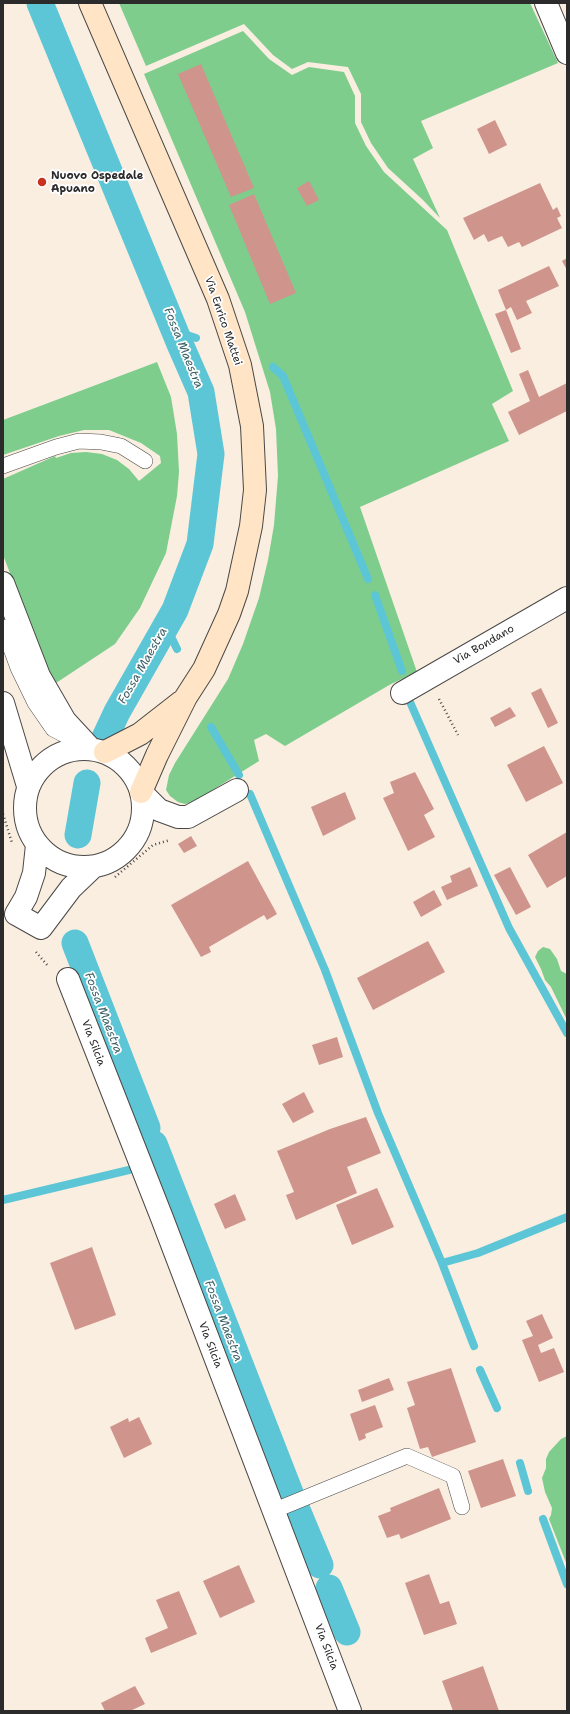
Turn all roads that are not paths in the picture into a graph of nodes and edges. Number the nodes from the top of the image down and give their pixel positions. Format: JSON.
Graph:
{"nodes":[{"id":1,"x":90,"y":3,"type":"edge"},
{"id":2,"x":546,"y":3,"type":"edge"},
{"id":3,"x":567,"y":53,"type":"edge"},
{"id":4,"x":145,"y":461,"type":"dead end"},
{"id":5,"x":3,"y":466,"type":"edge"},
{"id":6,"x":3,"y":583,"type":"edge"},
{"id":7,"x":567,"y":598,"type":"edge"},
{"id":8,"x":3,"y":627,"type":"edge"},
{"id":9,"x":402,"y":692,"type":"dead end"},
{"id":10,"x":186,"y":697,"type":"junction"},
{"id":11,"x":3,"y":704,"type":"edge"},
{"id":12,"x":97,"y":750,"type":"junction"},
{"id":13,"x":28,"y":786,"type":"junction"},
{"id":14,"x":237,"y":790,"type":"dead end"},
{"id":15,"x":141,"y":792,"type":"junction"},
{"id":16,"x":37,"y":845,"type":"junction"},
{"id":17,"x":93,"y":866,"type":"junction"},
{"id":18,"x":9,"y":915,"type":"edge"},
{"id":19,"x":68,"y":979,"type":"road end"},
{"id":20,"x":462,"y":1507,"type":"dead end"},
{"id":21,"x":277,"y":1510,"type":"junction"},
{"id":22,"x":350,"y":1711,"type":"edge"}],
"edges":[{"from":1,"to":10,"type":"street","name":"Via Enrico Mattei"},
{"from":2,"to":3,"type":"street"},
{"from":4,"to":5,"type":"lane"},
{"from":6,"to":12,"type":"street"},
{"from":7,"to":9,"type":"street","name":"Via Bondano"},
{"from":8,"to":12,"type":"lane"},
{"from":10,"to":12,"type":"street"},
{"from":10,"to":15,"type":"street"},
{"from":11,"to":13,"type":"street"},
{"from":12,"to":13,"type":"street"},
{"from":12,"to":15,"type":"street"},
{"from":13,"to":16,"type":"street"},
{"from":14,"to":15,"type":"street"},
{"from":15,"to":17,"type":"street"},
{"from":16,"to":17,"type":"street"},
{"from":16,"to":18,"type":"street"},
{"from":17,"to":18,"type":"street"},
{"from":19,"to":21,"type":"street","name":"Via Silcia"},
{"from":20,"to":21,"type":"lane"},
{"from":21,"to":22,"type":"street","name":"Via Silcia"}]}
